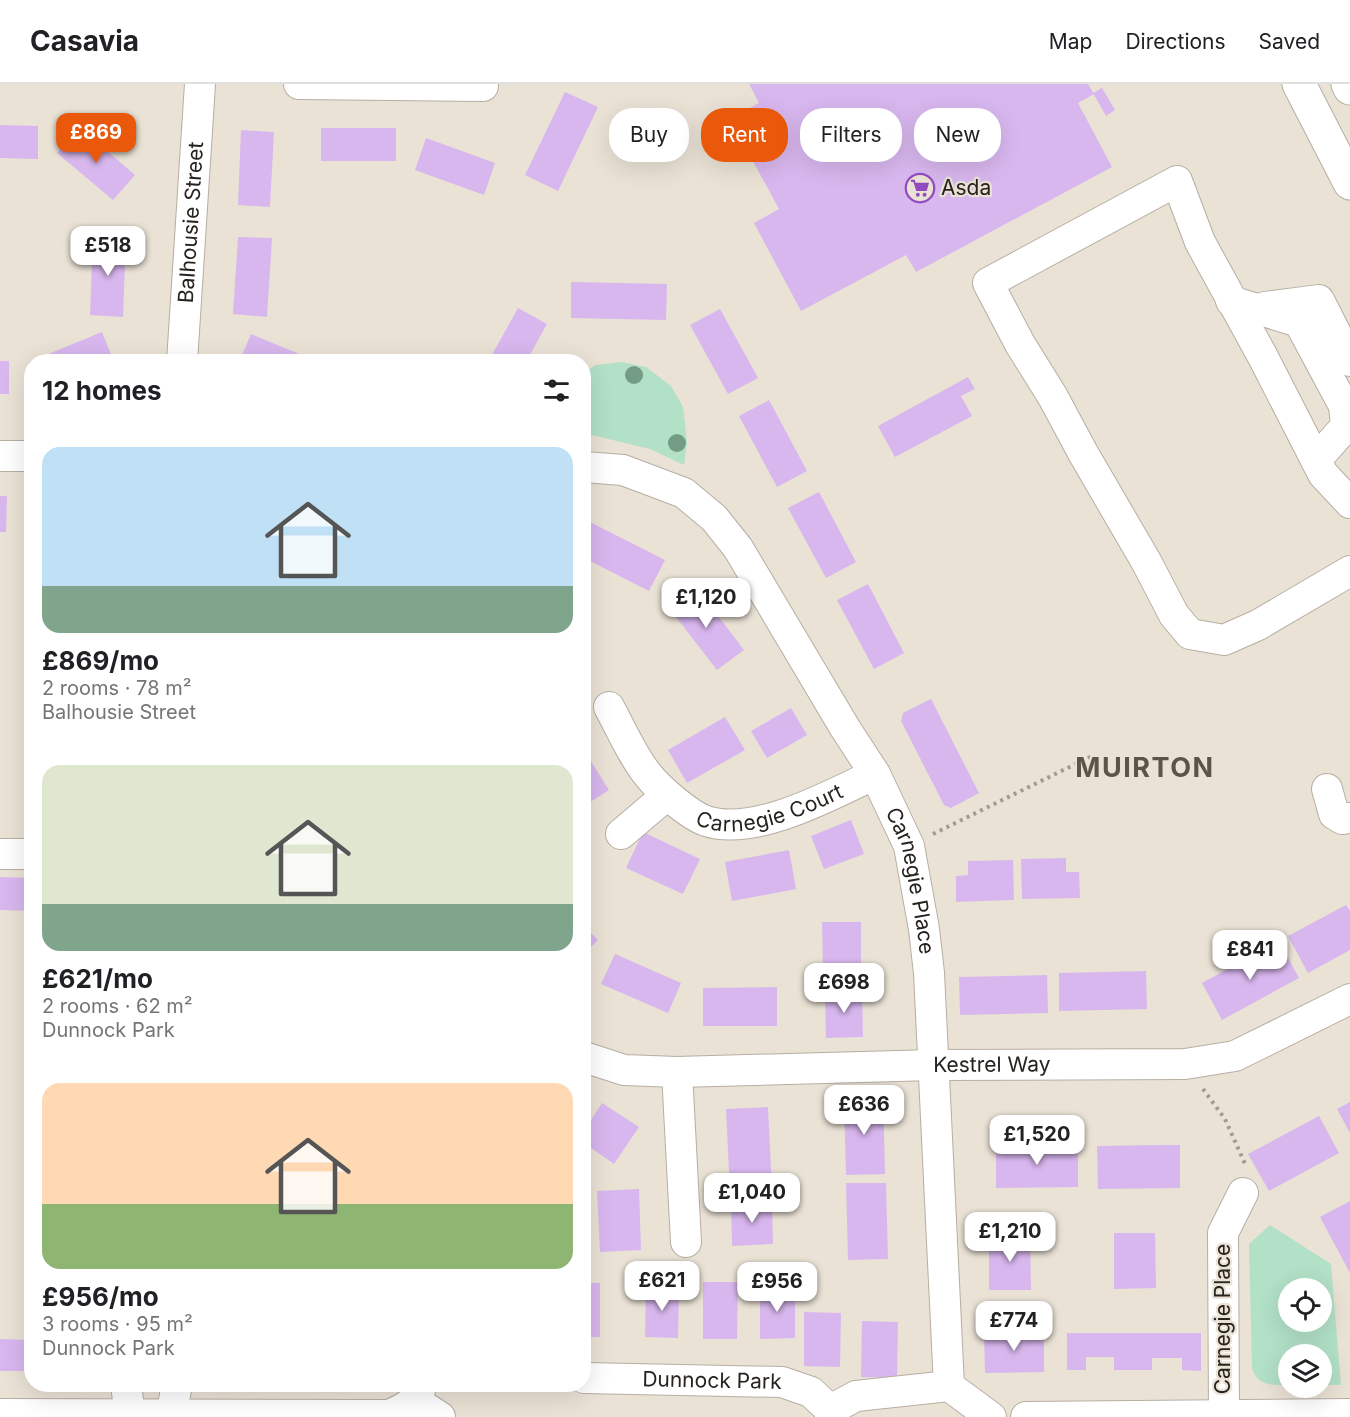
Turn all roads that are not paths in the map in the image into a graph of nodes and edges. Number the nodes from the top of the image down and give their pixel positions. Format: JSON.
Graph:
{"nodes":[{"id":1,"x":200,"y":84,"type":"edge"},
{"id":2,"x":299,"y":84,"type":"edge"},
{"id":3,"x":1299,"y":84,"type":"edge"},
{"id":4,"x":483,"y":86,"type":"dead end"},
{"id":5,"x":1342,"y":148,"type":"edge"},
{"id":6,"x":1350,"y":183,"type":"edge"},
{"id":7,"x":1244,"y":304,"type":"junction"},
{"id":8,"x":183,"y":354,"type":"edge"},
{"id":9,"x":1350,"y":361,"type":"edge"},
{"id":10,"x":1348,"y":423,"type":"edge"},
{"id":11,"x":0,"y":456,"type":"edge"},
{"id":12,"x":24,"y":456,"type":"edge"},
{"id":13,"x":591,"y":467,"type":"edge"},
{"id":14,"x":1320,"y":467,"type":"junction"},
{"id":15,"x":1350,"y":503,"type":"edge"},
{"id":16,"x":1350,"y":571,"type":"edge"},
{"id":17,"x":609,"y":707,"type":"dead end"},
{"id":18,"x":875,"y":774,"type":"junction"},
{"id":19,"x":1327,"y":789,"type":"dead end"},
{"id":20,"x":667,"y":795,"type":"junction"},
{"id":21,"x":1350,"y":818,"type":"edge"},
{"id":22,"x":621,"y":834,"type":"dead end"},
{"id":23,"x":0,"y":854,"type":"edge"},
{"id":24,"x":24,"y":854,"type":"edge"},
{"id":25,"x":1350,"y":999,"type":"edge"},
{"id":26,"x":591,"y":1059,"type":"edge"},
{"id":27,"x":934,"y":1065,"type":"junction"},
{"id":28,"x":677,"y":1072,"type":"junction"},
{"id":29,"x":1243,"y":1192,"type":"road end"},
{"id":30,"x":686,"y":1242,"type":"dead end"},
{"id":31,"x":591,"y":1378,"type":"edge"},
{"id":32,"x":949,"y":1386,"type":"junction"},
{"id":33,"x":127,"y":1392,"type":"edge"},
{"id":34,"x":418,"y":1392,"type":"edge"},
{"id":35,"x":173,"y":1405,"type":"edge"},
{"id":36,"x":0,"y":1414,"type":"edge"},
{"id":37,"x":830,"y":1414,"type":"edge"},
{"id":38,"x":1224,"y":1415,"type":"junction"},
{"id":39,"x":1336,"y":1415,"type":"edge"},
{"id":40,"x":130,"y":1416,"type":"edge"},
{"id":41,"x":1087,"y":1416,"type":"edge"},
{"id":42,"x":440,"y":1417,"type":"edge"},
{"id":43,"x":991,"y":1417,"type":"edge"},
{"id":44,"x":1026,"y":1417,"type":"edge"}],
"edges":[{"from":1,"to":8,"type":"street","name":"Balhousie Street"},
{"from":2,"to":4,"type":"street"},
{"from":3,"to":5,"type":"main road"},
{"from":5,"to":6,"type":"main road"},
{"from":7,"to":9,"type":"street"},
{"from":7,"to":10,"type":"street"},
{"from":7,"to":14,"type":"street"},
{"from":7,"to":16,"type":"street"},
{"from":10,"to":14,"type":"street"},
{"from":11,"to":12,"type":"street"},
{"from":13,"to":18,"type":"street","name":"Carnegie Place"},
{"from":14,"to":15,"type":"street"},
{"from":17,"to":20,"type":"street","name":"Carnegie Court"},
{"from":18,"to":20,"type":"street","name":"Carnegie Court"},
{"from":18,"to":27,"type":"street","name":"Carnegie Place"},
{"from":19,"to":21,"type":"street"},
{"from":20,"to":22,"type":"street","name":"Carnegie Court"},
{"from":23,"to":24,"type":"street"},
{"from":25,"to":27,"type":"street","name":"Kestrel Way"},
{"from":26,"to":28,"type":"street","name":"Kestrel Way"},
{"from":27,"to":28,"type":"street","name":"Kestrel Way"},
{"from":27,"to":32,"type":"street","name":"Carnegie Place"},
{"from":28,"to":30,"type":"street"},
{"from":29,"to":38,"type":"street","name":"Carnegie Place"},
{"from":31,"to":37,"type":"street","name":"Dunnock Park"},
{"from":32,"to":37,"type":"street","name":"Dunnock Park"},
{"from":32,"to":43,"type":"street"},
{"from":33,"to":40,"type":"street"},
{"from":34,"to":35,"type":"street"},
{"from":34,"to":42,"type":"street"},
{"from":35,"to":40,"type":"street"},
{"from":36,"to":40,"type":"street"},
{"from":38,"to":39,"type":"street","name":"Carnegie Place"},
{"from":38,"to":41,"type":"street","name":"Carnegie Place"},
{"from":41,"to":44,"type":"street","name":"Carnegie Place"}]}
